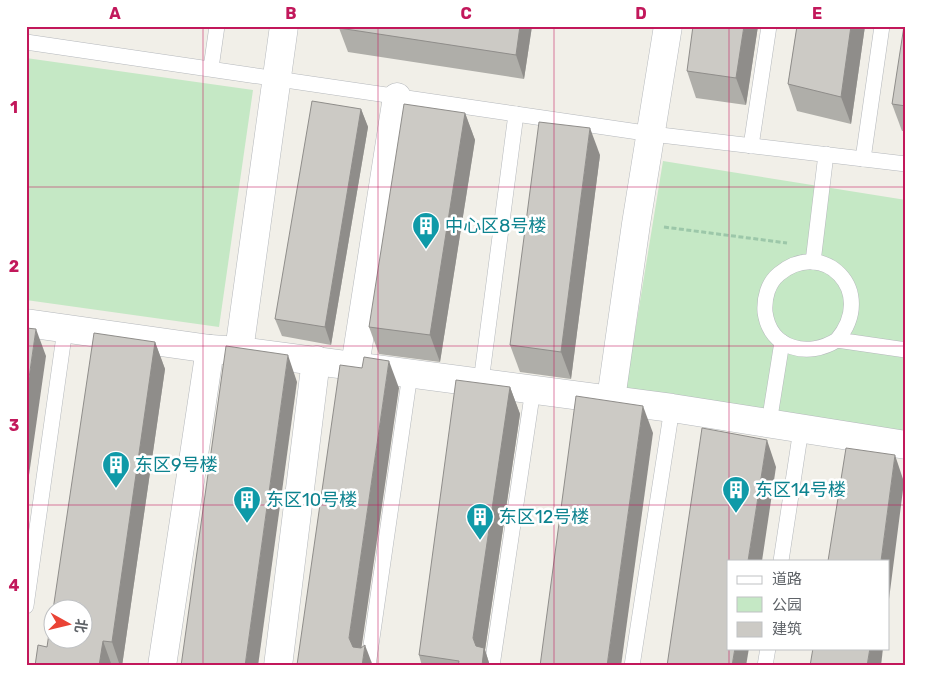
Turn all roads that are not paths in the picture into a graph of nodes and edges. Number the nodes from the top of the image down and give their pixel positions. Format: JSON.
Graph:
{"nodes":[{"id":1,"x":217,"y":26,"type":"edge"},
{"id":2,"x":284,"y":26,"type":"edge"},
{"id":3,"x":668,"y":26,"type":"edge"},
{"id":4,"x":769,"y":26,"type":"edge"},
{"id":5,"x":882,"y":26,"type":"edge"},
{"id":6,"x":26,"y":42,"type":"edge"},
{"id":7,"x":211,"y":68,"type":"junction"},
{"id":8,"x":276,"y":80,"type":"junction"},
{"id":9,"x":396,"y":97,"type":"junction"},
{"id":10,"x":516,"y":114,"type":"junction"},
{"id":11,"x":652,"y":134,"type":"junction"},
{"id":12,"x":751,"y":146,"type":"junction"},
{"id":13,"x":826,"y":154,"type":"junction"},
{"id":14,"x":863,"y":159,"type":"junction"},
{"id":15,"x":906,"y":164,"type":"edge"},
{"id":16,"x":814,"y":254,"type":"junction"},
{"id":17,"x":26,"y":323,"type":"edge"},
{"id":18,"x":65,"y":329,"type":"junction"},
{"id":19,"x":837,"y":340,"type":"junction"},
{"id":20,"x":782,"y":342,"type":"junction"},
{"id":21,"x":210,"y":349,"type":"junction"},
{"id":22,"x":239,"y":350,"type":"junction"},
{"id":23,"x":906,"y":350,"type":"edge"},
{"id":24,"x":316,"y":360,"type":"junction"},
{"id":25,"x":356,"y":366,"type":"junction"},
{"id":26,"x":410,"y":374,"type":"junction"},
{"id":27,"x":481,"y":382,"type":"junction"},
{"id":28,"x":533,"y":389,"type":"junction"},
{"id":29,"x":611,"y":399,"type":"junction"},
{"id":30,"x":672,"y":408,"type":"junction"},
{"id":31,"x":769,"y":423,"type":"junction"},
{"id":32,"x":802,"y":429,"type":"junction"},
{"id":33,"x":906,"y":445,"type":"edge"},
{"id":34,"x":781,"y":560,"type":"edge"},
{"id":35,"x":26,"y":606,"type":"edge"},
{"id":36,"x":768,"y":650,"type":"edge"},
{"id":37,"x":162,"y":666,"type":"edge"},
{"id":38,"x":278,"y":666,"type":"edge"},
{"id":39,"x":368,"y":666,"type":"edge"},
{"id":40,"x":492,"y":666,"type":"edge"},
{"id":41,"x":632,"y":666,"type":"edge"},
{"id":42,"x":765,"y":666,"type":"edge"}],
"edges":[{"from":1,"to":7,"type":"lane"},
{"from":2,"to":8,"type":"street"},
{"from":3,"to":11,"type":"street"},
{"from":4,"to":12,"type":"lane"},
{"from":5,"to":14,"type":"lane"},
{"from":6,"to":7,"type":"lane"},
{"from":7,"to":8,"type":"lane"},
{"from":8,"to":9,"type":"lane"},
{"from":8,"to":22,"type":"street"},
{"from":9,"to":10,"type":"lane"},
{"from":9,"to":25,"type":"street"},
{"from":10,"to":11,"type":"lane"},
{"from":10,"to":27,"type":"lane"},
{"from":11,"to":12,"type":"lane"},
{"from":11,"to":29,"type":"street"},
{"from":12,"to":13,"type":"lane"},
{"from":13,"to":14,"type":"lane"},
{"from":13,"to":16,"type":"lane"},
{"from":14,"to":15,"type":"lane"},
{"from":16,"to":19,"type":"lane"},
{"from":16,"to":20,"type":"lane"},
{"from":17,"to":18,"type":"street"},
{"from":18,"to":21,"type":"street"},
{"from":18,"to":35,"type":"lane"},
{"from":19,"to":20,"type":"lane"},
{"from":19,"to":23,"type":"lane"},
{"from":20,"to":31,"type":"lane"},
{"from":21,"to":22,"type":"street"},
{"from":21,"to":37,"type":"street"},
{"from":22,"to":24,"type":"street"},
{"from":24,"to":25,"type":"street"},
{"from":24,"to":38,"type":"street"},
{"from":25,"to":26,"type":"street"},
{"from":26,"to":27,"type":"street"},
{"from":26,"to":39,"type":"lane"},
{"from":27,"to":28,"type":"street"},
{"from":28,"to":29,"type":"street"},
{"from":28,"to":40,"type":"lane"},
{"from":29,"to":30,"type":"street"},
{"from":30,"to":31,"type":"street"},
{"from":30,"to":41,"type":"lane"},
{"from":31,"to":32,"type":"street"},
{"from":32,"to":33,"type":"street"},
{"from":32,"to":34,"type":"lane"},
{"from":36,"to":42,"type":"lane"}]}
